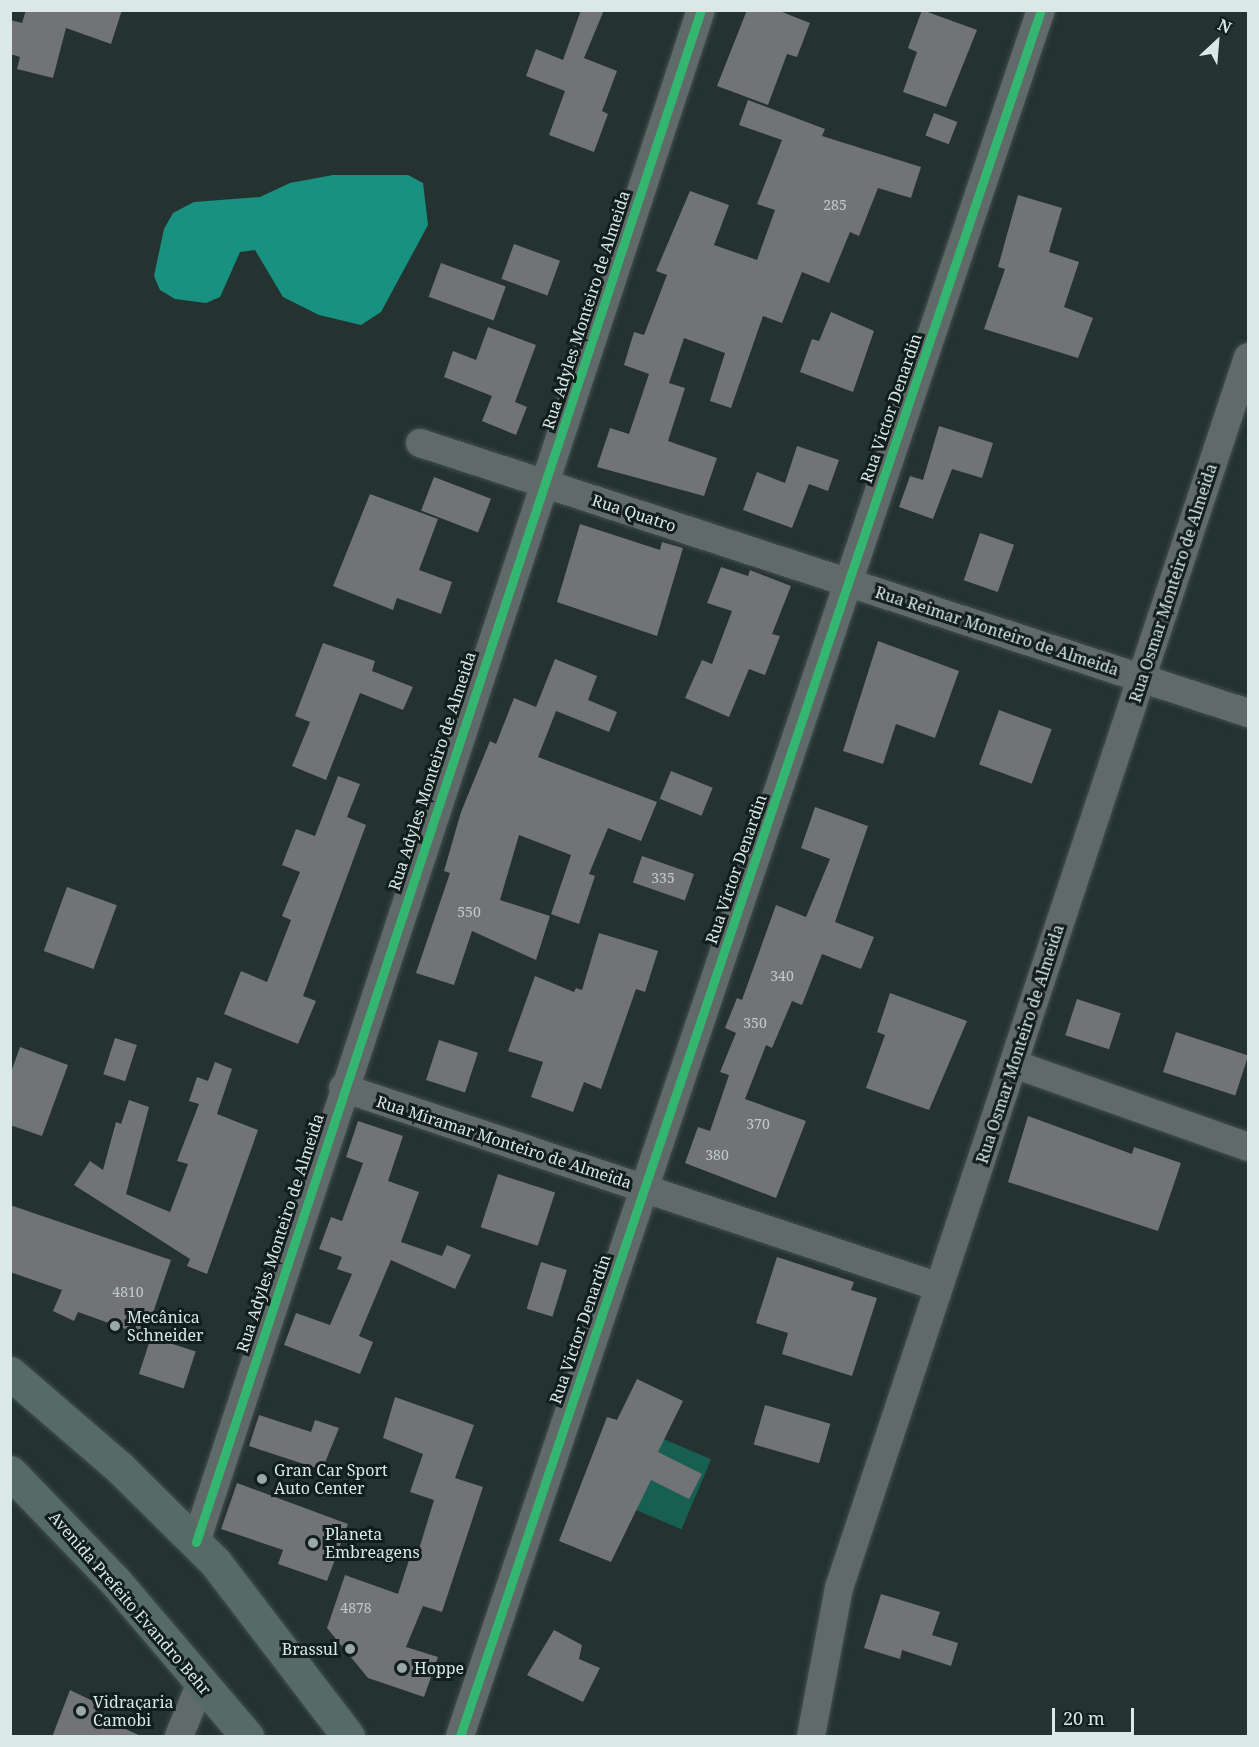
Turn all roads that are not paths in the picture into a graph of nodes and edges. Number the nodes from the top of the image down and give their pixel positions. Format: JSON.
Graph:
{"nodes":[{"id":1,"x":701,"y":10,"type":"edge"},
{"id":2,"x":1041,"y":10,"type":"edge"},
{"id":3,"x":1248,"y":357,"type":"edge"},
{"id":4,"x":420,"y":443,"type":"dead end"},
{"id":5,"x":544,"y":484,"type":"junction"},
{"id":6,"x":848,"y":583,"type":"junction"},
{"id":7,"x":1142,"y":678,"type":"junction"},
{"id":8,"x":1248,"y":713,"type":"edge"},
{"id":9,"x":1014,"y":1064,"type":"junction"},
{"id":10,"x":343,"y":1088,"type":"junction"},
{"id":11,"x":1248,"y":1147,"type":"edge"},
{"id":12,"x":644,"y":1188,"type":"junction"},
{"id":13,"x":939,"y":1287,"type":"junction"},
{"id":14,"x":10,"y":1373,"type":"edge"},
{"id":15,"x":10,"y":1472,"type":"edge"},
{"id":16,"x":196,"y":1542,"type":"junction"},
{"id":17,"x":201,"y":1683,"type":"junction"},
{"id":18,"x":179,"y":1737,"type":"edge"},
{"id":19,"x":247,"y":1737,"type":"edge"},
{"id":20,"x":348,"y":1737,"type":"edge"},
{"id":21,"x":459,"y":1737,"type":"edge"},
{"id":22,"x":811,"y":1737,"type":"edge"}],
"edges":[{"from":1,"to":5,"type":"street","name":"Rua Adyles Monteiro de Almeida"},
{"from":2,"to":6,"type":"street","name":"Rua Victor Denardin"},
{"from":3,"to":7,"type":"street","name":"Rua Osmar Monteiro de Almeida"},
{"from":4,"to":5,"type":"street","name":"Rua Quatro"},
{"from":5,"to":6,"type":"street","name":"Rua Quatro"},
{"from":5,"to":10,"type":"street","name":"Rua Adyles Monteiro de Almeida"},
{"from":6,"to":7,"type":"street","name":"Rua Reimar Monteiro de Almeida"},
{"from":6,"to":12,"type":"street","name":"Rua Victor Denardin"},
{"from":7,"to":8,"type":"street","name":"Rua Reimar Monteiro de Almeida"},
{"from":7,"to":9,"type":"street","name":"Rua Osmar Monteiro de Almeida"},
{"from":9,"to":11,"type":"street"},
{"from":9,"to":13,"type":"street","name":"Rua Osmar Monteiro de Almeida"},
{"from":10,"to":12,"type":"street","name":"Rua Miramar Monteiro de Almeida"},
{"from":10,"to":16,"type":"street","name":"Rua Adyles Monteiro de Almeida"},
{"from":12,"to":13,"type":"street","name":"Rua Miramar Monteiro de Almeida"},
{"from":12,"to":21,"type":"street","name":"Rua Victor Denardin"},
{"from":13,"to":22,"type":"street","name":"Rua Osmar Monteiro de Almeida"},
{"from":14,"to":16,"type":"highway"},
{"from":15,"to":17,"type":"highway","name":"Avenida Prefeito Evandro Behr"},
{"from":16,"to":20,"type":"highway"},
{"from":17,"to":18,"type":"street"},
{"from":17,"to":19,"type":"highway","name":"Avenida Prefeito Evandro Behr"}]}
